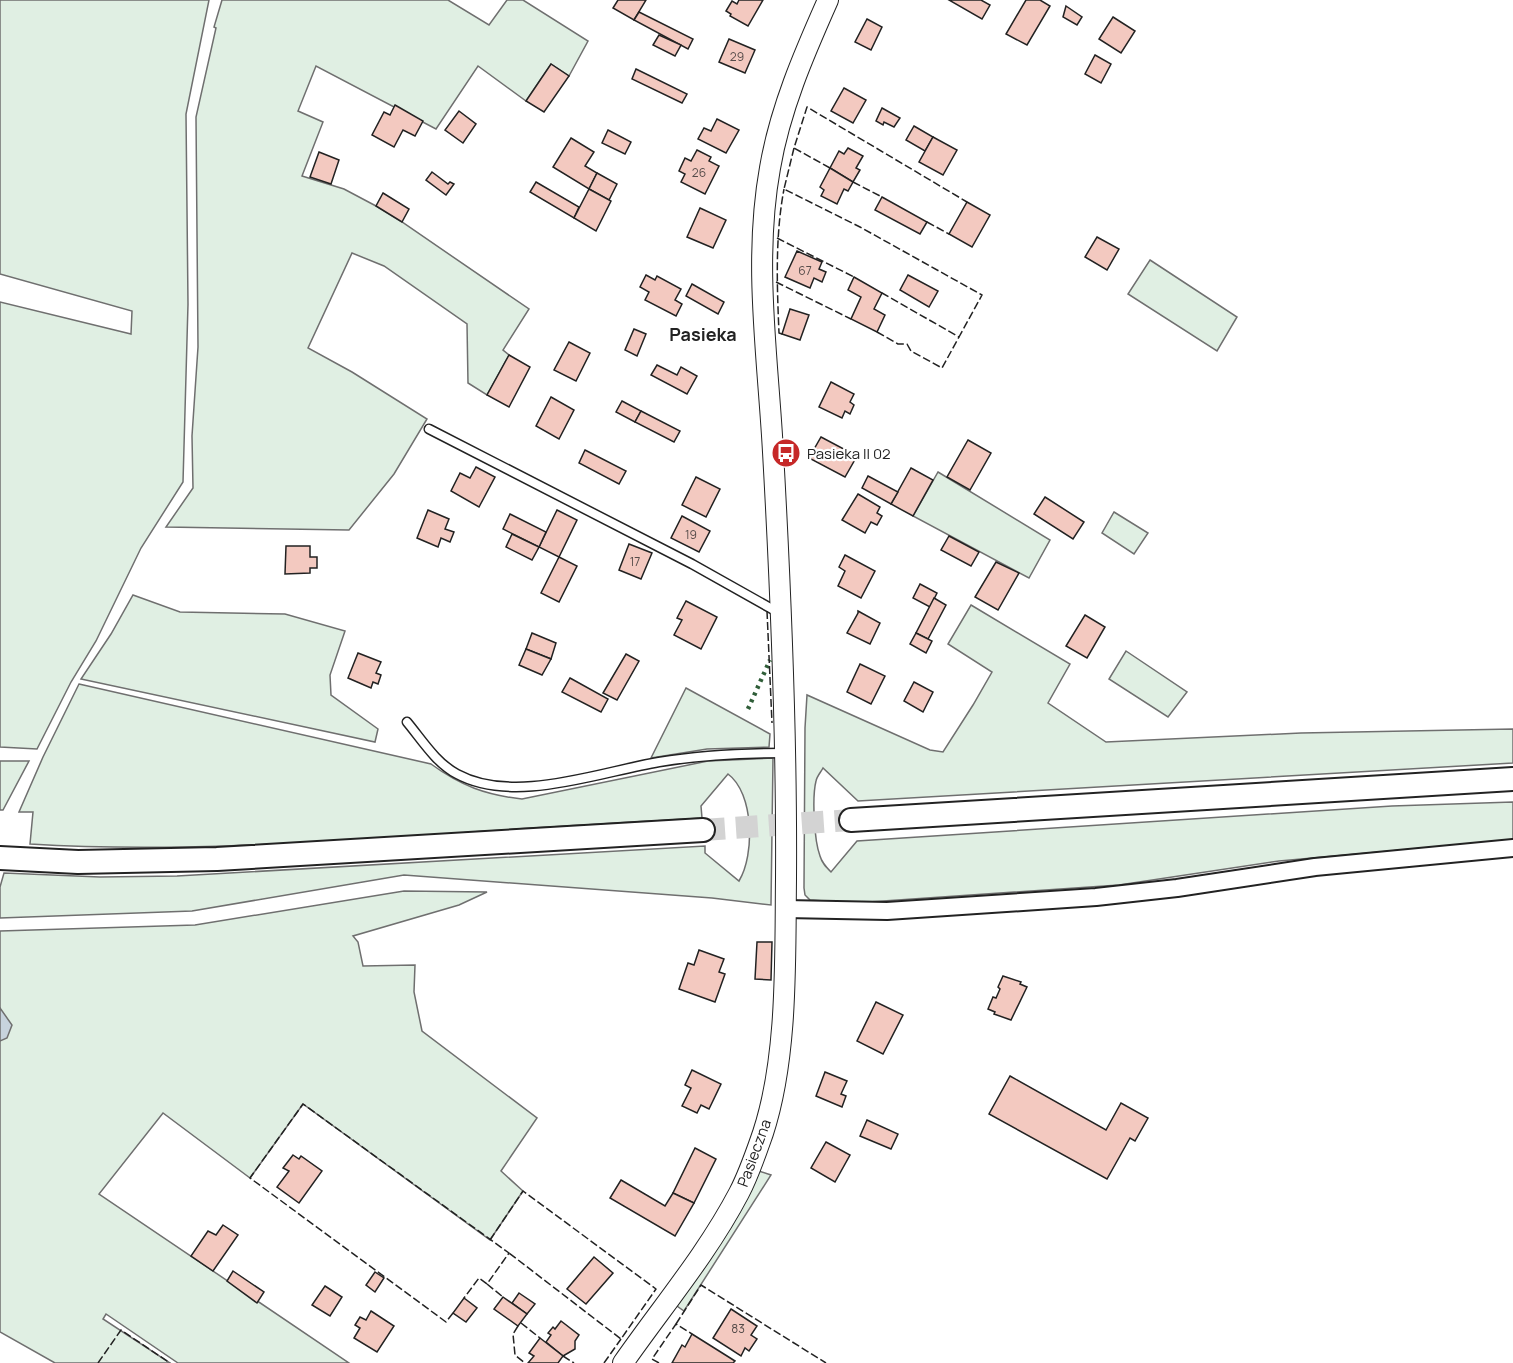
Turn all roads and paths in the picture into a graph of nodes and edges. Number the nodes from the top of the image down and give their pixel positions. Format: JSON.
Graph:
{"nodes":[{"id":1,"x":828,"y":0,"type":"edge"},
{"id":2,"x":429,"y":429,"type":"dead end"},
{"id":3,"x":782,"y":614,"type":"junction"},
{"id":4,"x":407,"y":722,"type":"dead end"},
{"id":5,"x":786,"y":753,"type":"junction"},
{"id":6,"x":1513,"y":779,"type":"edge"},
{"id":7,"x":851,"y":820,"type":"tunnel mouth"},
{"id":8,"x":703,"y":830,"type":"tunnel mouth"},
{"id":9,"x":1513,"y":848,"type":"edge"},
{"id":10,"x":0,"y":858,"type":"edge"},
{"id":11,"x":786,"y":909,"type":"junction"},
{"id":12,"x":623,"y":1363,"type":"edge"}],
"edges":[{"from":1,"to":3,"type":"street","name":"Pasieczna"},
{"from":2,"to":3,"type":"lane"},
{"from":3,"to":5,"type":"street","name":"Pasieczna"},
{"from":4,"to":5,"type":"lane"},
{"from":5,"to":11,"type":"street","name":"Pasieczna"},
{"from":6,"to":7,"type":"main road"},
{"from":8,"to":10,"type":"main road"},
{"from":9,"to":11,"type":"street"},
{"from":11,"to":12,"type":"street","name":"Pasieczna"}]}
